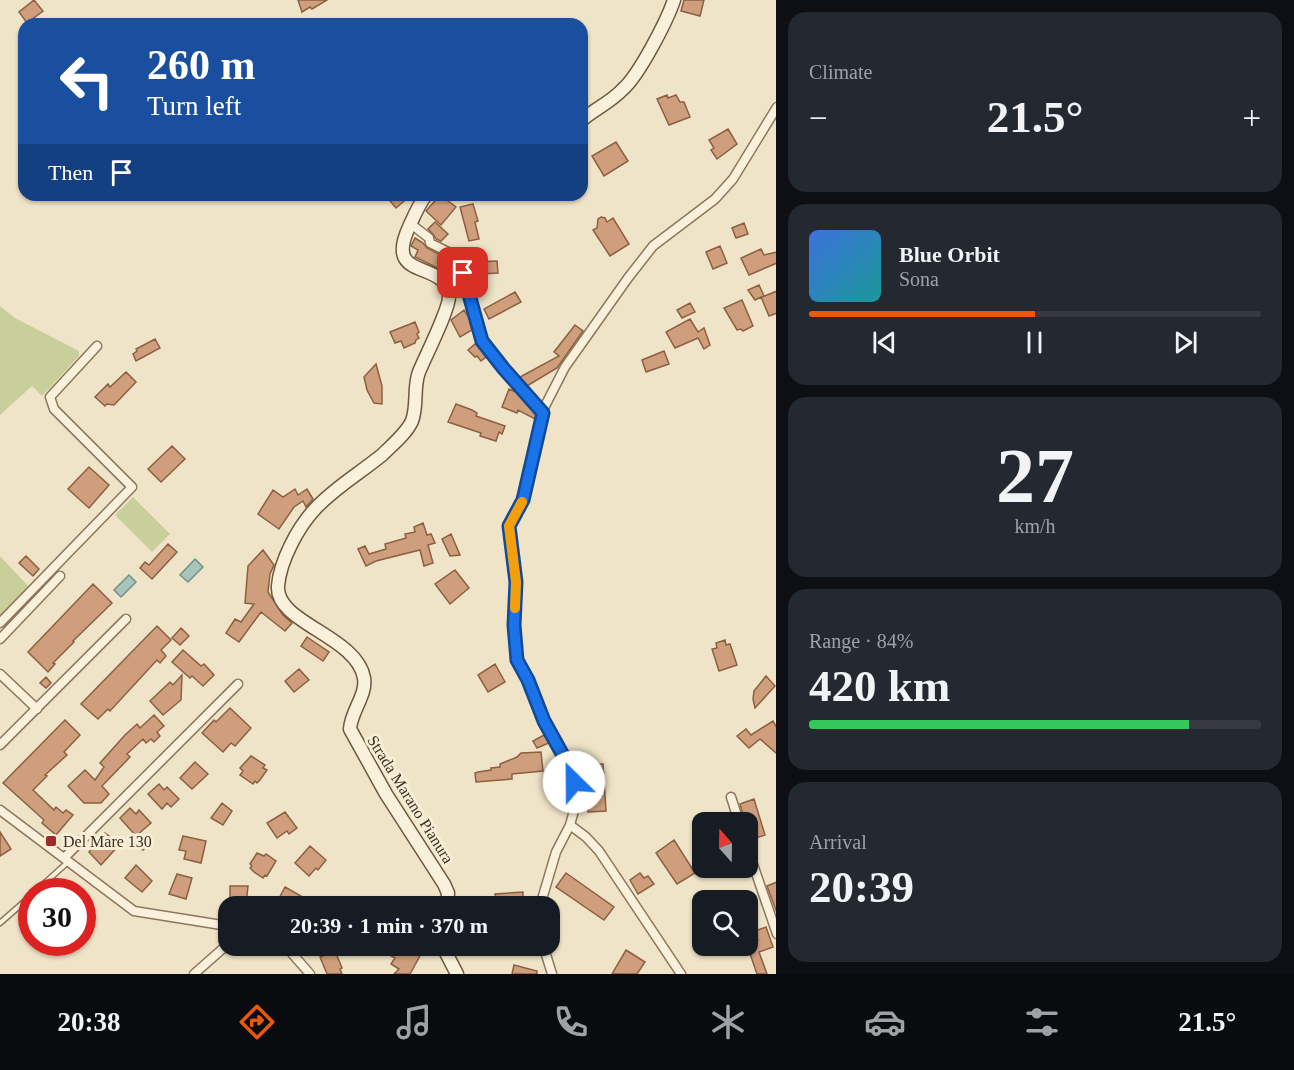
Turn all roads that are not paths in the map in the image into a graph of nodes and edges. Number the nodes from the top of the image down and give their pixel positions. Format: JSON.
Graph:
{"nodes":[{"id":1,"x":674,"y":0,"type":"edge"},
{"id":2,"x":776,"y":109,"type":"edge"},
{"id":3,"x":588,"y":116,"type":"edge"},
{"id":4,"x":423,"y":201,"type":"edge"},
{"id":5,"x":411,"y":224,"type":"junction"},
{"id":6,"x":97,"y":346,"type":"dead end"},
{"id":7,"x":543,"y":413,"type":"junction"},
{"id":8,"x":60,"y":576,"type":"dead end"},
{"id":9,"x":126,"y":619,"type":"dead end"},
{"id":10,"x":0,"y":623,"type":"edge"},
{"id":11,"x":0,"y":639,"type":"edge"},
{"id":12,"x":0,"y":674,"type":"edge"},
{"id":13,"x":238,"y":684,"type":"dead end"},
{"id":14,"x":37,"y":709,"type":"junction"},
{"id":15,"x":0,"y":745,"type":"edge"},
{"id":16,"x":731,"y":797,"type":"dead end"},
{"id":17,"x":0,"y":810,"type":"edge"},
{"id":18,"x":736,"y":812,"type":"edge"},
{"id":19,"x":570,"y":825,"type":"junction"},
{"id":20,"x":66,"y":860,"type":"junction"},
{"id":21,"x":49,"y":878,"type":"edge"},
{"id":22,"x":758,"y":878,"type":"edge"},
{"id":23,"x":448,"y":896,"type":"edge"},
{"id":24,"x":543,"y":896,"type":"edge"},
{"id":25,"x":18,"y":907,"type":"edge"},
{"id":26,"x":0,"y":923,"type":"edge"},
{"id":27,"x":218,"y":924,"type":"edge"},
{"id":28,"x":776,"y":931,"type":"edge"},
{"id":29,"x":218,"y":953,"type":"edge"},
{"id":30,"x":295,"y":956,"type":"edge"},
{"id":31,"x":448,"y":956,"type":"edge"},
{"id":32,"x":546,"y":956,"type":"edge"},
{"id":33,"x":308,"y":973,"type":"edge"},
{"id":34,"x":194,"y":974,"type":"edge"},
{"id":35,"x":457,"y":974,"type":"edge"},
{"id":36,"x":552,"y":974,"type":"edge"},
{"id":37,"x":681,"y":974,"type":"edge"}],
"edges":[{"from":1,"to":3,"type":"street"},
{"from":2,"to":7,"type":"street"},
{"from":4,"to":5,"type":"street","name":"Strada Marano Pianura"},
{"from":5,"to":7,"type":"street"},
{"from":5,"to":23,"type":"street","name":"Strada Marano Pianura"},
{"from":6,"to":10,"type":"street"},
{"from":7,"to":19,"type":"street"},
{"from":8,"to":11,"type":"street"},
{"from":9,"to":14,"type":"street"},
{"from":12,"to":14,"type":"street"},
{"from":13,"to":20,"type":"street"},
{"from":14,"to":15,"type":"street"},
{"from":16,"to":18,"type":"street"},
{"from":17,"to":20,"type":"street"},
{"from":19,"to":24,"type":"street"},
{"from":19,"to":37,"type":"street"},
{"from":20,"to":21,"type":"lane"},
{"from":20,"to":27,"type":"street"},
{"from":22,"to":28,"type":"street"},
{"from":25,"to":26,"type":"lane"},
{"from":29,"to":34,"type":"street"},
{"from":30,"to":33,"type":"street"},
{"from":31,"to":35,"type":"street"},
{"from":32,"to":36,"type":"street"}]}
